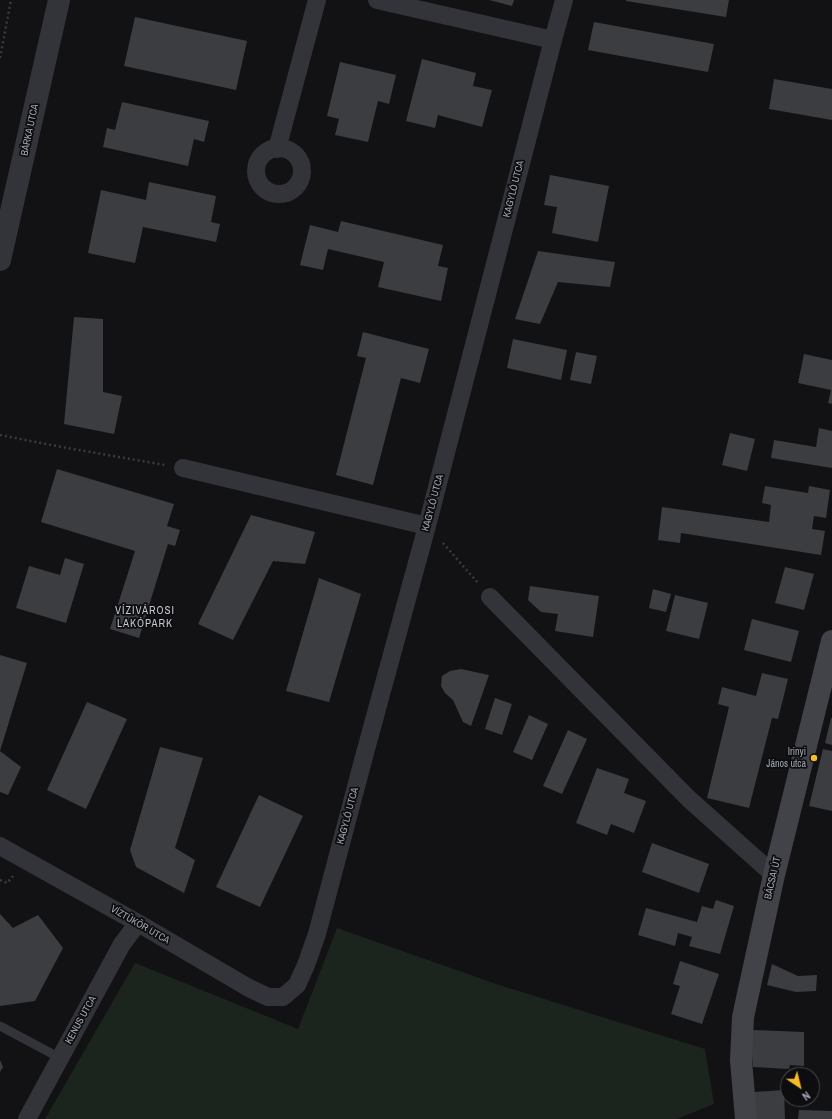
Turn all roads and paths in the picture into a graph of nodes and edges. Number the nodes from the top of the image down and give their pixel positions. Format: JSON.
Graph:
{"nodes":[{"id":1,"x":11,"y":0,"type":"edge"},
{"id":2,"x":59,"y":0,"type":"edge"},
{"id":3,"x":317,"y":0,"type":"edge"},
{"id":4,"x":376,"y":0,"type":"edge"},
{"id":5,"x":564,"y":0,"type":"edge"},
{"id":6,"x":553,"y":40,"type":"junction"},
{"id":7,"x":0,"y":58,"type":"edge"},
{"id":8,"x":277,"y":149,"type":"dead end"},
{"id":9,"x":0,"y":260,"type":"edge"},
{"id":10,"x":0,"y":435,"type":"edge"},
{"id":11,"x":183,"y":468,"type":"joint"},
{"id":12,"x":427,"y":526,"type":"junction"},
{"id":13,"x":490,"y":597,"type":"joint"},
{"id":14,"x":832,"y":641,"type":"edge"},
{"id":15,"x":0,"y":846,"type":"edge"},
{"id":16,"x":774,"y":875,"type":"junction"},
{"id":17,"x":138,"y":923,"type":"junction"},
{"id":18,"x":283,"y":997,"type":"joint"},
{"id":19,"x":0,"y":1026,"type":"edge"},
{"id":20,"x":60,"y":1058,"type":"junction"},
{"id":21,"x":27,"y":1119,"type":"edge"},
{"id":22,"x":746,"y":1119,"type":"edge"}],
"edges":[{"from":1,"to":7,"type":"path"},
{"from":2,"to":9,"type":"street","name":"BÁRKA UTCA"},
{"from":3,"to":8,"type":"street"},
{"from":4,"to":6,"type":"street"},
{"from":5,"to":6,"type":"street","name":"KAGYLÓ UTCA"},
{"from":6,"to":12,"type":"street","name":"KAGYLÓ UTCA"},
{"from":10,"to":11,"type":"path"},
{"from":11,"to":12,"type":"street"},
{"from":12,"to":13,"type":"path"},
{"from":12,"to":18,"type":"street","name":"KAGYLÓ UTCA"},
{"from":13,"to":16,"type":"street"},
{"from":14,"to":16,"type":"main road","name":"BÁCSAI ÚT"},
{"from":15,"to":17,"type":"street","name":"VÍZTÜKÖR UTCA"},
{"from":16,"to":22,"type":"main road","name":"BÁCSAI ÚT"},
{"from":17,"to":18,"type":"street","name":"VÍZTÜKÖR UTCA"},
{"from":17,"to":20,"type":"street","name":"KENUS UTCA"},
{"from":19,"to":20,"type":"lane"},
{"from":20,"to":21,"type":"street","name":"KENUS UTCA"}]}
